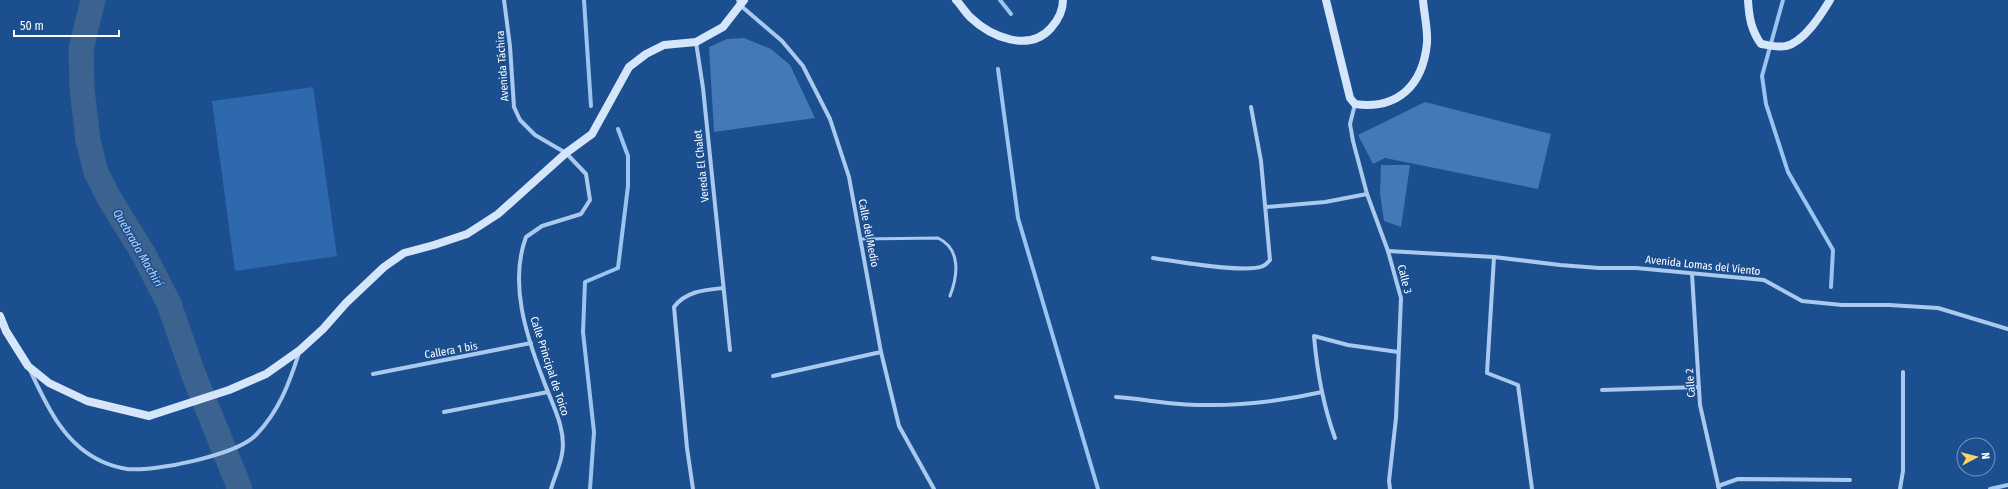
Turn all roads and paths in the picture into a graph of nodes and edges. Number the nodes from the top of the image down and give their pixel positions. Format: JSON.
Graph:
{"nodes":[{"id":1,"x":504,"y":0,"type":"edge"},
{"id":2,"x":956,"y":0,"type":"edge"},
{"id":3,"x":1063,"y":0,"type":"edge"},
{"id":4,"x":1326,"y":0,"type":"edge"},
{"id":5,"x":1423,"y":0,"type":"edge"},
{"id":6,"x":1748,"y":0,"type":"edge"},
{"id":7,"x":1830,"y":0,"type":"edge"},
{"id":8,"x":741,"y":2,"type":"edge"},
{"id":9,"x":696,"y":42,"type":"junction"},
{"id":10,"x":1355,"y":104,"type":"junction"},
{"id":11,"x":1251,"y":107,"type":"dead end"},
{"id":12,"x":566,"y":153,"type":"junction"},
{"id":13,"x":1367,"y":194,"type":"junction"},
{"id":14,"x":1266,"y":207,"type":"junction"},
{"id":15,"x":862,"y":239,"type":"junction"},
{"id":16,"x":1388,"y":251,"type":"junction"},
{"id":17,"x":1494,"y":257,"type":"junction"},
{"id":18,"x":1153,"y":258,"type":"dead end"},
{"id":19,"x":1692,"y":274,"type":"junction"},
{"id":20,"x":724,"y":288,"type":"junction"},
{"id":21,"x":950,"y":296,"type":"dead end"},
{"id":22,"x":0,"y":316,"type":"edge"},
{"id":23,"x":2008,"y":329,"type":"edge"},
{"id":24,"x":531,"y":343,"type":"junction"},
{"id":25,"x":300,"y":350,"type":"junction"},
{"id":26,"x":730,"y":350,"type":"dead end"},
{"id":27,"x":882,"y":352,"type":"junction"},
{"id":28,"x":1398,"y":352,"type":"junction"},
{"id":29,"x":28,"y":366,"type":"junction"},
{"id":30,"x":1903,"y":372,"type":"dead end"},
{"id":31,"x":373,"y":374,"type":"dead end"},
{"id":32,"x":773,"y":376,"type":"dead end"},
{"id":33,"x":1699,"y":387,"type":"junction"},
{"id":34,"x":1602,"y":390,"type":"dead end"},
{"id":35,"x":548,"y":392,"type":"junction"},
{"id":36,"x":1322,"y":392,"type":"junction"},
{"id":37,"x":1116,"y":396,"type":"dead end"},
{"id":38,"x":444,"y":412,"type":"dead end"},
{"id":39,"x":1335,"y":438,"type":"dead end"},
{"id":40,"x":1850,"y":480,"type":"dead end"},
{"id":41,"x":2008,"y":485,"type":"edge"},
{"id":42,"x":1718,"y":487,"type":"edge"},
{"id":43,"x":551,"y":489,"type":"edge"},
{"id":44,"x":693,"y":489,"type":"edge"},
{"id":45,"x":934,"y":489,"type":"edge"},
{"id":46,"x":1390,"y":489,"type":"edge"},
{"id":47,"x":1532,"y":489,"type":"edge"},
{"id":48,"x":1900,"y":489,"type":"edge"},
{"id":49,"x":1990,"y":489,"type":"edge"}],
"edges":[{"from":1,"to":12,"type":"street","name":"Avenida Táchira"},
{"from":2,"to":3,"type":"main road"},
{"from":4,"to":10,"type":"main road"},
{"from":5,"to":10,"type":"main road"},
{"from":6,"to":7,"type":"main road"},
{"from":8,"to":9,"type":"main road"},
{"from":8,"to":15,"type":"street","name":"Calle del Medio"},
{"from":9,"to":12,"type":"main road"},
{"from":9,"to":20,"type":"street","name":"Vereda El Chalet"},
{"from":10,"to":13,"type":"street","name":"Calle 3"},
{"from":11,"to":14,"type":"street"},
{"from":12,"to":24,"type":"street","name":"Calle Principal de Toico"},
{"from":12,"to":25,"type":"main road"},
{"from":13,"to":14,"type":"street"},
{"from":13,"to":16,"type":"street","name":"Calle 3"},
{"from":14,"to":18,"type":"street"},
{"from":15,"to":21,"type":"lane"},
{"from":15,"to":27,"type":"street","name":"Calle del Medio"},
{"from":16,"to":17,"type":"street","name":"Avenida Lomas del Viento"},
{"from":16,"to":28,"type":"street","name":"Calle 3"},
{"from":17,"to":19,"type":"street","name":"Avenida Lomas del Viento"},
{"from":17,"to":47,"type":"street"},
{"from":19,"to":23,"type":"street","name":"Avenida Lomas del Viento"},
{"from":19,"to":33,"type":"street","name":"Calle 2"},
{"from":20,"to":26,"type":"street","name":"Vereda El Chalet"},
{"from":20,"to":44,"type":"street"},
{"from":22,"to":29,"type":"main road"},
{"from":24,"to":31,"type":"street","name":"Callera 1 bis"},
{"from":24,"to":35,"type":"street","name":"Calle Principal de Toico"},
{"from":25,"to":29,"type":"main road"},
{"from":25,"to":29,"type":"street"},
{"from":27,"to":32,"type":"street"},
{"from":27,"to":45,"type":"street","name":"Calle del Medio"},
{"from":28,"to":36,"type":"street"},
{"from":28,"to":46,"type":"street","name":"Calle 3"},
{"from":30,"to":48,"type":"street"},
{"from":33,"to":34,"type":"street"},
{"from":33,"to":42,"type":"street","name":"Calle 2"},
{"from":35,"to":38,"type":"street"},
{"from":35,"to":43,"type":"street","name":"Calle Principal de Toico"},
{"from":36,"to":37,"type":"street"},
{"from":36,"to":39,"type":"street"},
{"from":40,"to":42,"type":"street"},
{"from":41,"to":49,"type":"street"}]}
